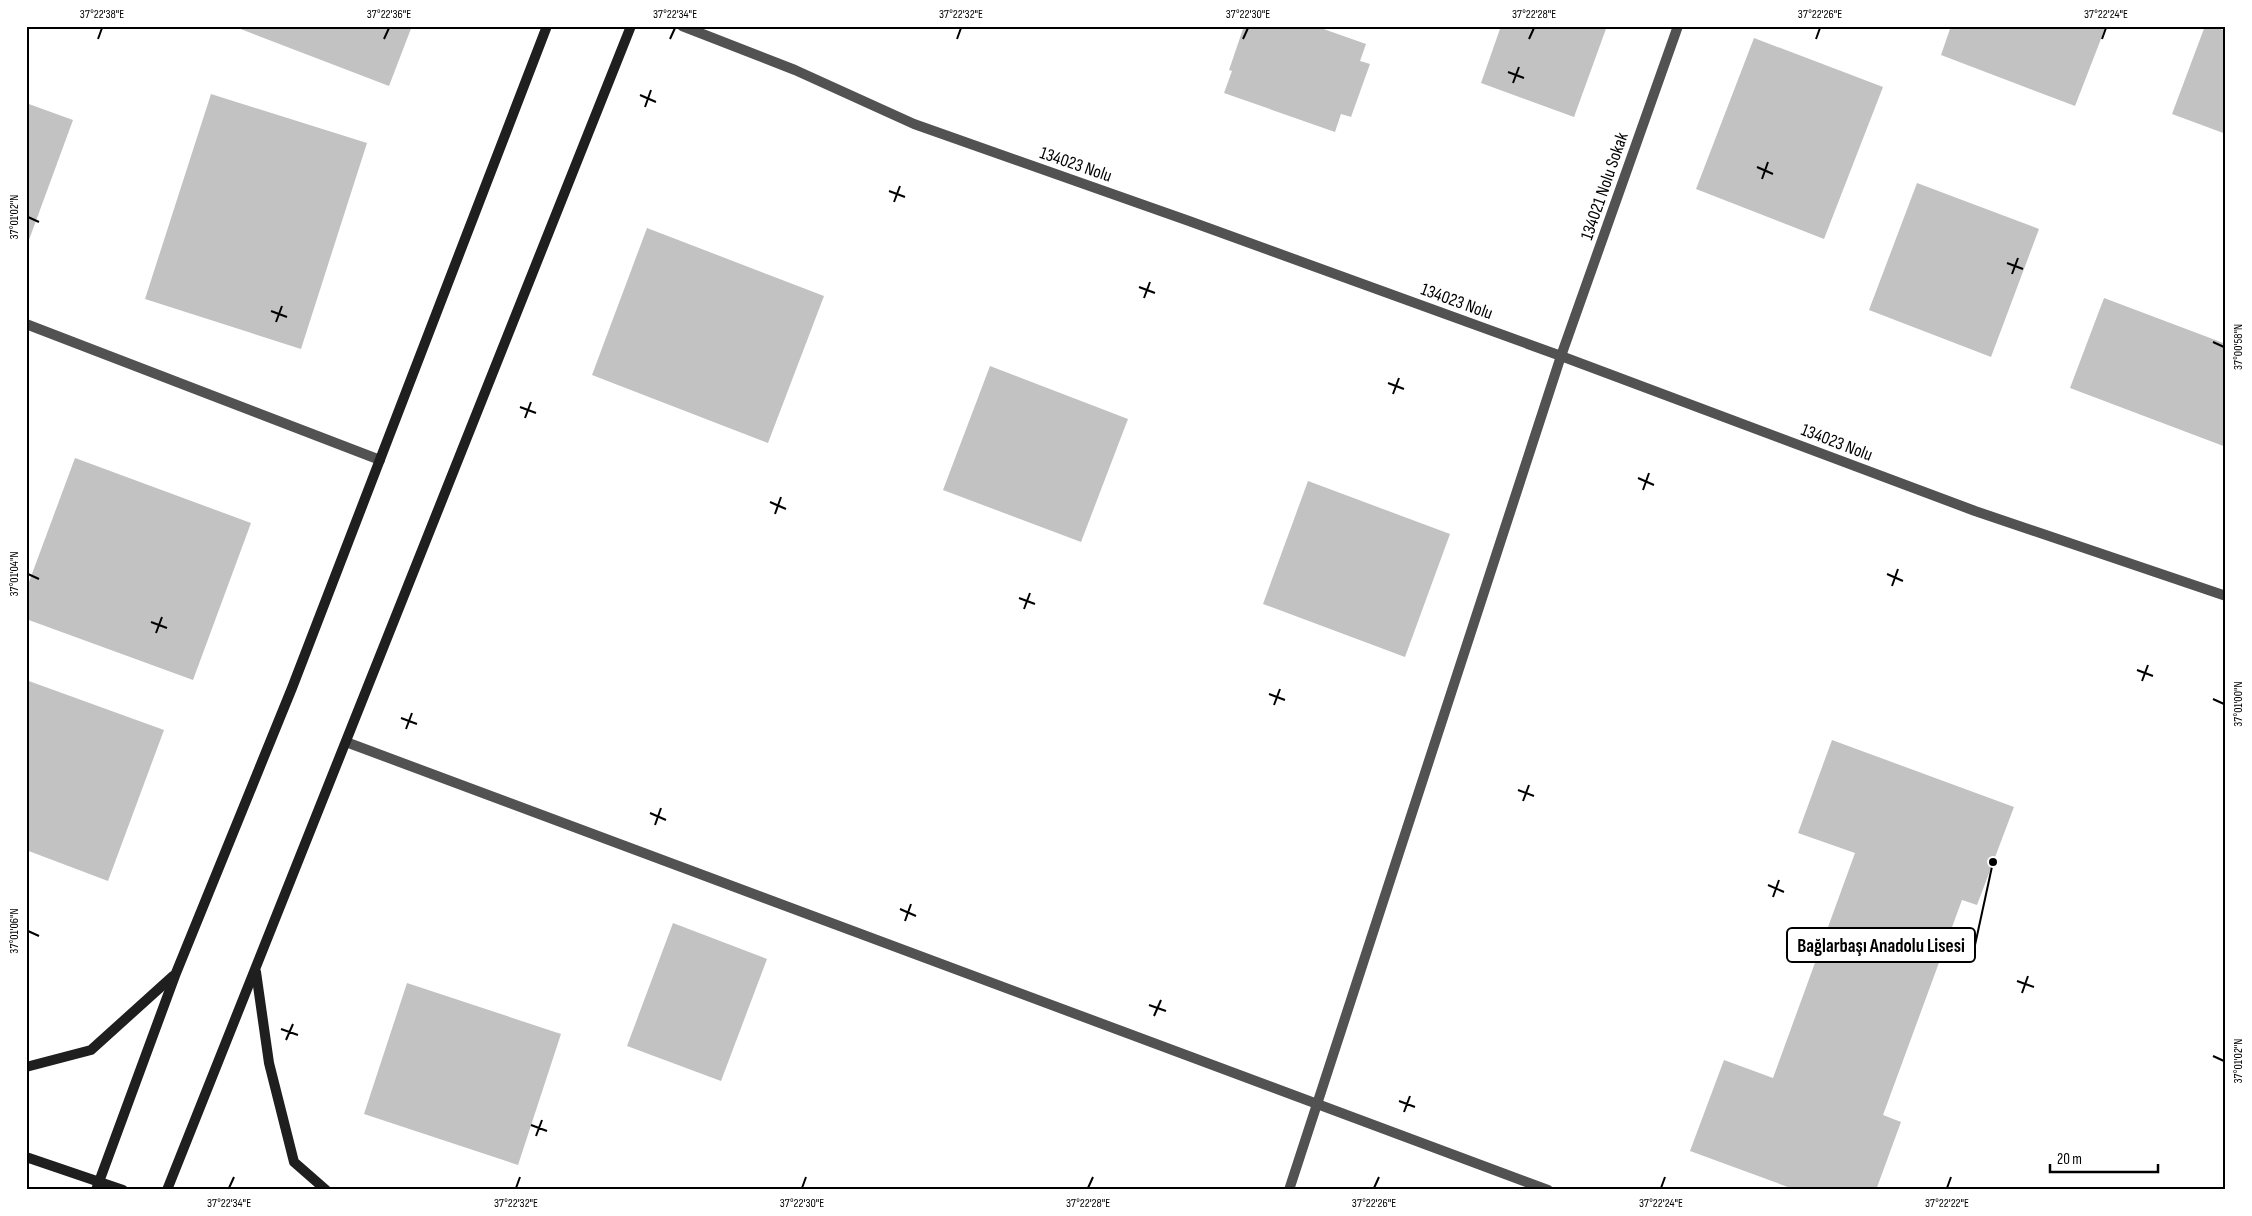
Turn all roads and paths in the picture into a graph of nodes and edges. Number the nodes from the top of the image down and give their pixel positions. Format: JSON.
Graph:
{"nodes":[{"id":1,"x":547,"y":26,"type":"edge"},
{"id":2,"x":631,"y":26,"type":"edge"},
{"id":3,"x":682,"y":26,"type":"edge"},
{"id":4,"x":1678,"y":26,"type":"edge"},
{"id":5,"x":26,"y":324,"type":"edge"},
{"id":6,"x":1561,"y":356,"type":"junction"},
{"id":7,"x":380,"y":460,"type":"junction"},
{"id":8,"x":2226,"y":596,"type":"edge"},
{"id":9,"x":346,"y":742,"type":"junction"},
{"id":10,"x":256,"y":972,"type":"junction"},
{"id":11,"x":176,"y":973,"type":"junction"},
{"id":12,"x":26,"y":1067,"type":"edge"},
{"id":13,"x":1318,"y":1104,"type":"junction"},
{"id":14,"x":26,"y":1157,"type":"edge"},
{"id":15,"x":98,"y":1186,"type":"edge"},
{"id":16,"x":123,"y":1190,"type":"edge"},
{"id":17,"x":167,"y":1190,"type":"edge"},
{"id":18,"x":326,"y":1190,"type":"edge"},
{"id":19,"x":1289,"y":1190,"type":"edge"},
{"id":20,"x":1548,"y":1190,"type":"edge"}],
"edges":[{"from":1,"to":7,"type":"main road"},
{"from":2,"to":9,"type":"main road"},
{"from":3,"to":6,"type":"street","name":"134023 Nolu"},
{"from":4,"to":6,"type":"street","name":"134021 Nolu Sokak"},
{"from":5,"to":7,"type":"street"},
{"from":6,"to":8,"type":"street","name":"134023 Nolu"},
{"from":6,"to":13,"type":"street","name":"134021 Nolu Sokak"},
{"from":7,"to":11,"type":"main road"},
{"from":9,"to":10,"type":"main road"},
{"from":9,"to":13,"type":"street"},
{"from":10,"to":17,"type":"main road"},
{"from":10,"to":18,"type":"main road"},
{"from":11,"to":12,"type":"main road"},
{"from":11,"to":15,"type":"main road"},
{"from":13,"to":19,"type":"street","name":"134021 Nolu Sokak"},
{"from":13,"to":20,"type":"street"},
{"from":14,"to":15,"type":"main road"},
{"from":15,"to":16,"type":"main road"}]}
